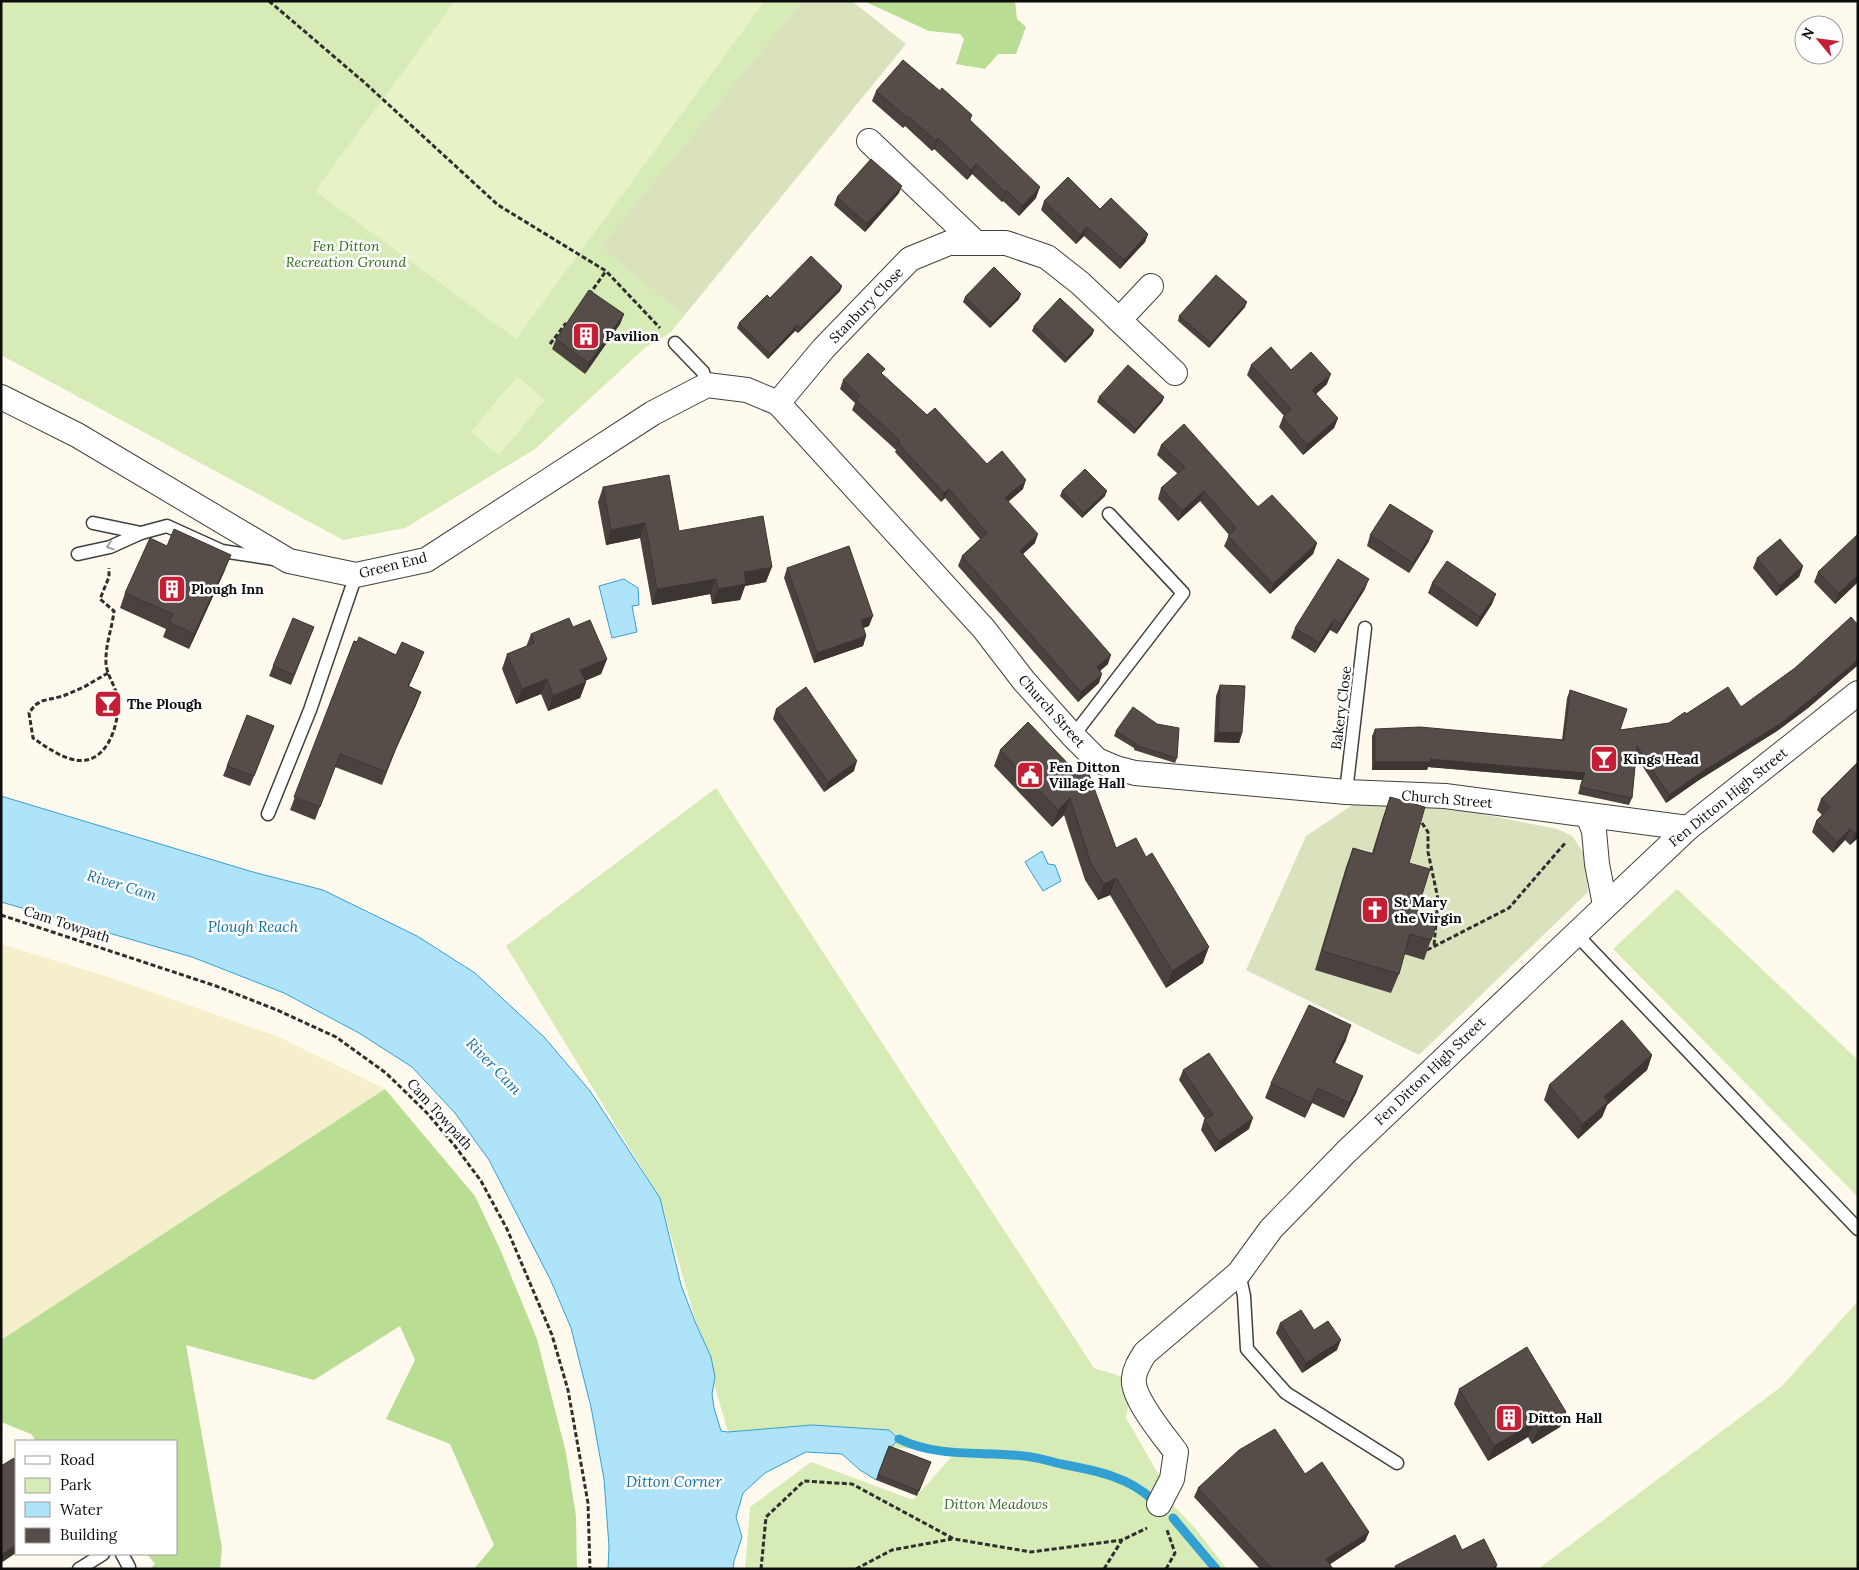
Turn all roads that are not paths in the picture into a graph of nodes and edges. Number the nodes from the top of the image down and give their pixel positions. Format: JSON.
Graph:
{"nodes":[{"id":1,"x":869,"y":140,"type":"dead end"},
{"id":2,"x":976,"y":243,"type":"junction"},
{"id":3,"x":1151,"y":286,"type":"dead end"},
{"id":4,"x":1119,"y":320,"type":"junction"},
{"id":5,"x":675,"y":343,"type":"road end"},
{"id":6,"x":1175,"y":373,"type":"dead end"},
{"id":7,"x":707,"y":385,"type":"junction"},
{"id":8,"x":1,"y":397,"type":"edge"},
{"id":9,"x":778,"y":403,"type":"junction"},
{"id":10,"x":1109,"y":514,"type":"dead end"},
{"id":11,"x":93,"y":523,"type":"dead end"},
{"id":12,"x":141,"y":533,"type":"junction"},
{"id":13,"x":78,"y":554,"type":"dead end"},
{"id":14,"x":289,"y":561,"type":"junction"},
{"id":15,"x":356,"y":576,"type":"junction"},
{"id":16,"x":1365,"y":628,"type":"dead end"},
{"id":17,"x":1858,"y":693,"type":"edge"},
{"id":18,"x":1073,"y":736,"type":"junction"},
{"id":19,"x":1346,"y":792,"type":"junction"},
{"id":20,"x":268,"y":814,"type":"dead end"},
{"id":21,"x":1591,"y":823,"type":"junction"},
{"id":22,"x":1688,"y":828,"type":"junction"},
{"id":23,"x":1605,"y":905,"type":"junction"},
{"id":24,"x":1576,"y":933,"type":"junction"},
{"id":25,"x":1858,"y":1229,"type":"edge"},
{"id":26,"x":1239,"y":1273,"type":"junction"},
{"id":27,"x":1397,"y":1463,"type":"dead end"},
{"id":28,"x":1163,"y":1504,"type":"road end"},
{"id":29,"x":101,"y":1555,"type":"edge"},
{"id":30,"x":123,"y":1555,"type":"edge"},
{"id":31,"x":129,"y":1567,"type":"dead end"},
{"id":32,"x":79,"y":1569,"type":"edge"}],
"edges":[{"from":1,"to":2,"type":"street"},
{"from":2,"to":4,"type":"street","name":"Stanbury Close"},
{"from":2,"to":9,"type":"street","name":"Stanbury Close"},
{"from":3,"to":4,"type":"street"},
{"from":4,"to":6,"type":"street","name":"Stanbury Close"},
{"from":5,"to":7,"type":"lane"},
{"from":7,"to":9,"type":"street"},
{"from":7,"to":15,"type":"street","name":"Green End"},
{"from":8,"to":14,"type":"street","name":"Green End"},
{"from":9,"to":18,"type":"street","name":"Church Street"},
{"from":10,"to":18,"type":"lane"},
{"from":11,"to":12,"type":"lane"},
{"from":12,"to":13,"type":"lane","one_way":true},
{"from":12,"to":14,"type":"lane"},
{"from":14,"to":15,"type":"street","name":"Green End"},
{"from":15,"to":20,"type":"lane"},
{"from":16,"to":19,"type":"lane","name":"Bakery Close"},
{"from":17,"to":22,"type":"street","name":"Fen Ditton High Street"},
{"from":18,"to":19,"type":"street","name":"Church Street"},
{"from":19,"to":21,"type":"street","name":"Church Street"},
{"from":21,"to":22,"type":"street","name":"Church Street"},
{"from":21,"to":23,"type":"street"},
{"from":22,"to":23,"type":"street","name":"Fen Ditton High Street"},
{"from":23,"to":24,"type":"street","name":"Fen Ditton High Street"},
{"from":24,"to":25,"type":"lane"},
{"from":24,"to":26,"type":"street","name":"Fen Ditton High Street"},
{"from":26,"to":27,"type":"lane"},
{"from":26,"to":28,"type":"street","name":"Fen Ditton High Street"},
{"from":29,"to":32,"type":"lane"},
{"from":30,"to":31,"type":"lane"}]}
